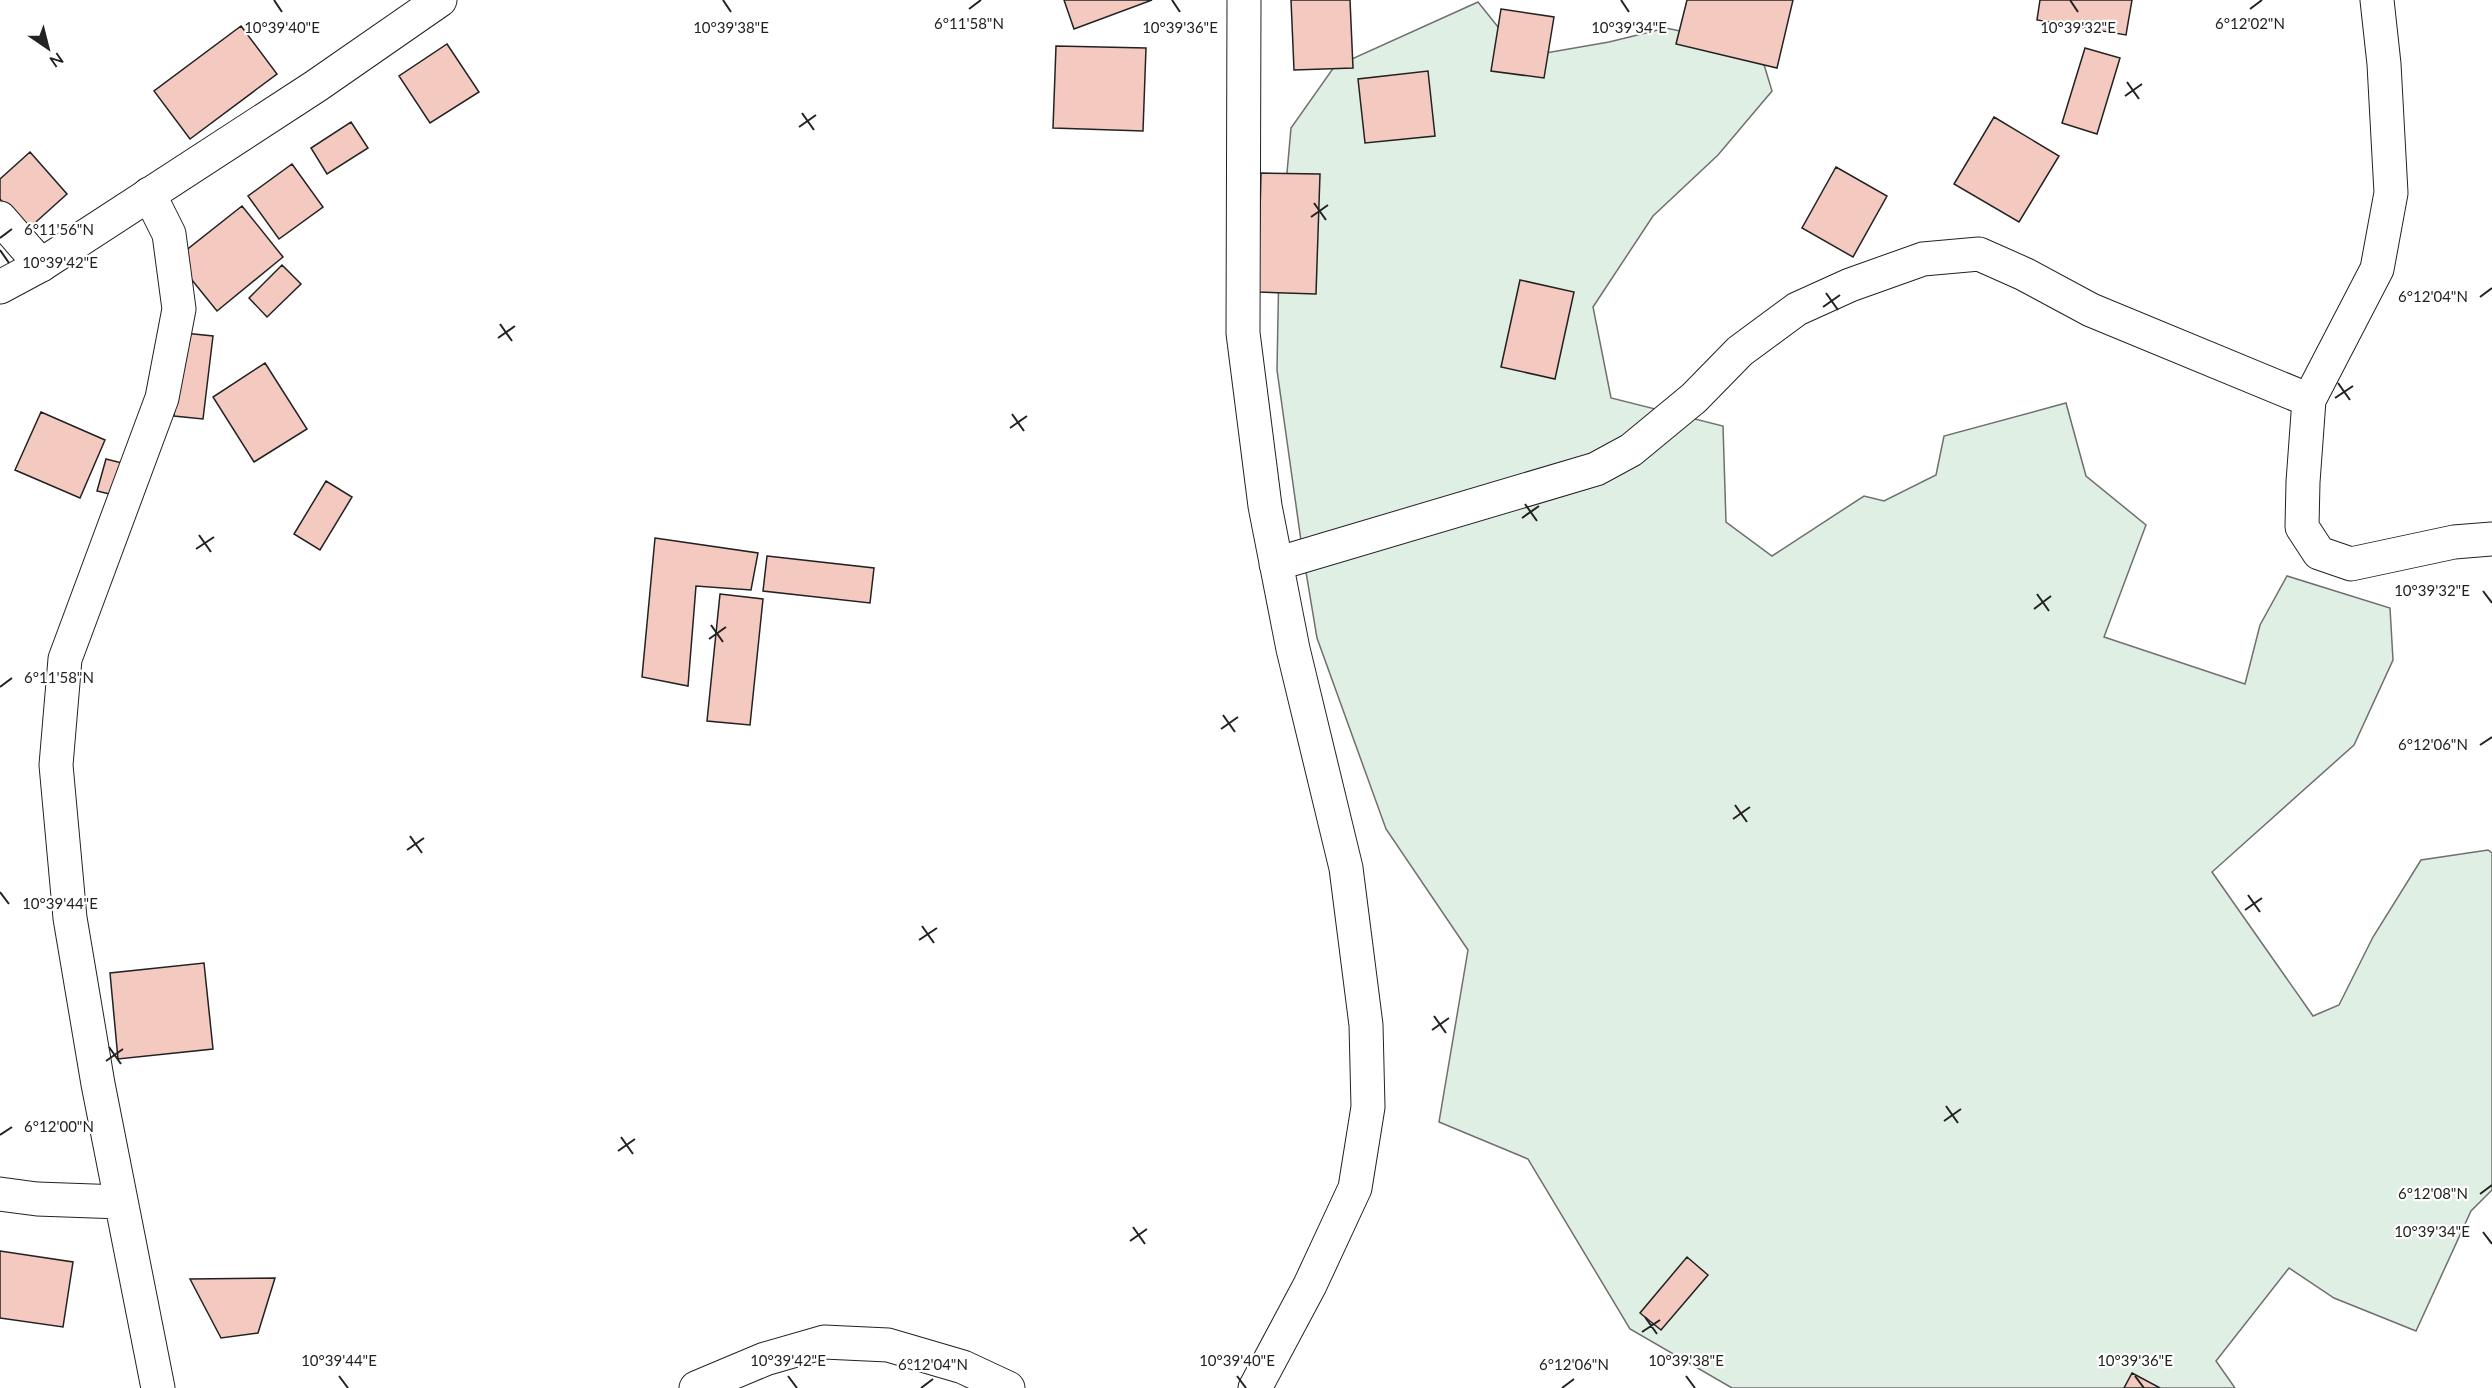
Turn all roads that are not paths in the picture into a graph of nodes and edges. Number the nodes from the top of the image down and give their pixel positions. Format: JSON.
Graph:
{"nodes":[{"id":1,"x":440,"y":0,"type":"edge"},
{"id":2,"x":1244,"y":0,"type":"edge"},
{"id":3,"x":2377,"y":0,"type":"edge"},
{"id":4,"x":149,"y":194,"type":"junction"},
{"id":5,"x":0,"y":218,"type":"edge"},
{"id":6,"x":41,"y":265,"type":"junction"},
{"id":7,"x":0,"y":287,"type":"edge"},
{"id":8,"x":2309,"y":400,"type":"junction"},
{"id":9,"x":2492,"y":539,"type":"edge"},
{"id":10,"x":1276,"y":564,"type":"junction"},
{"id":11,"x":0,"y":1194,"type":"edge"},
{"id":12,"x":121,"y":1202,"type":"junction"},
{"id":13,"x":158,"y":1388,"type":"edge"},
{"id":14,"x":696,"y":1388,"type":"edge"},
{"id":15,"x":1008,"y":1388,"type":"edge"},
{"id":16,"x":1255,"y":1388,"type":"edge"}],
"edges":[{"from":1,"to":4,"type":"street"},
{"from":2,"to":10,"type":"street"},
{"from":3,"to":8,"type":"street"},
{"from":4,"to":6,"type":"street"},
{"from":4,"to":12,"type":"street"},
{"from":5,"to":6,"type":"street"},
{"from":6,"to":7,"type":"street"},
{"from":8,"to":9,"type":"street"},
{"from":8,"to":10,"type":"street"},
{"from":10,"to":16,"type":"street"},
{"from":11,"to":12,"type":"street"},
{"from":12,"to":13,"type":"street"},
{"from":14,"to":15,"type":"street"}]}
